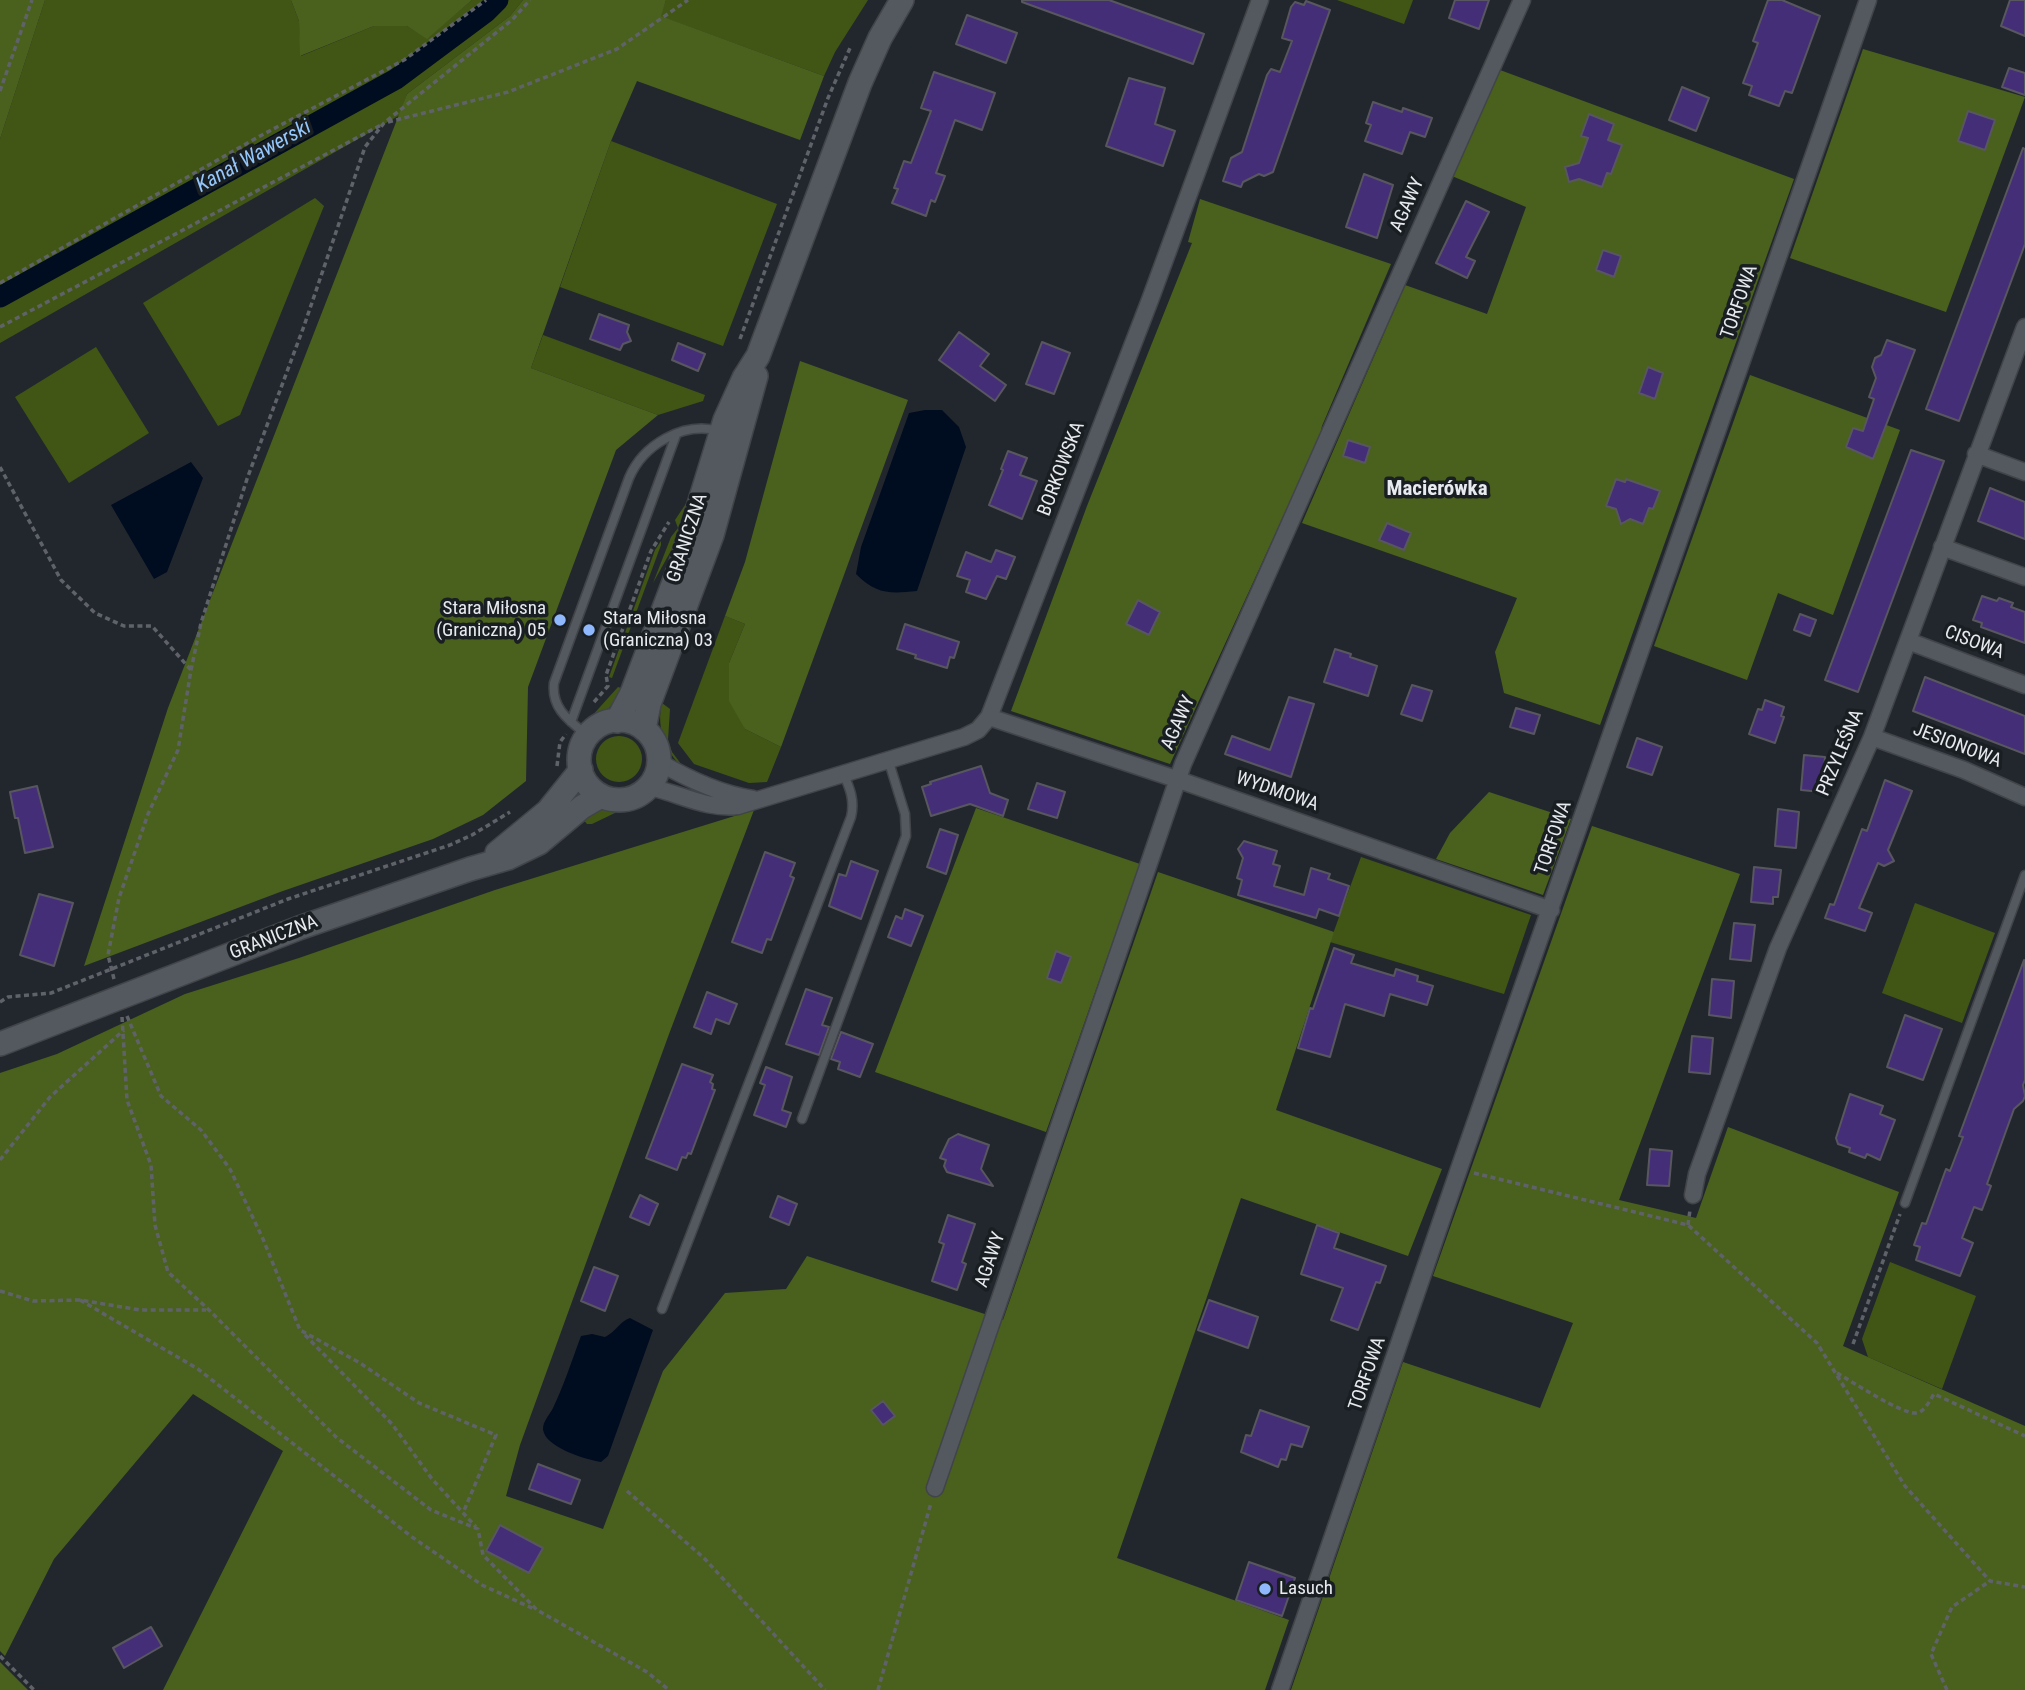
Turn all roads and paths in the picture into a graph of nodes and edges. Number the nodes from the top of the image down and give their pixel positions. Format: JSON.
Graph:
{"nodes":[{"id":1,"x":32,"y":0,"type":"edge"},
{"id":2,"x":486,"y":0,"type":"edge"},
{"id":3,"x":530,"y":0,"type":"edge"},
{"id":4,"x":688,"y":0,"type":"edge"},
{"id":5,"x":902,"y":0,"type":"edge"},
{"id":6,"x":1260,"y":0,"type":"edge"},
{"id":7,"x":1522,"y":0,"type":"edge"},
{"id":8,"x":1868,"y":0,"type":"edge"},
{"id":9,"x":0,"y":91,"type":"edge"},
{"id":10,"x":384,"y":123,"type":"junction"},
{"id":11,"x":0,"y":283,"type":"edge"},
{"id":12,"x":0,"y":327,"type":"edge"},
{"id":13,"x":2025,"y":327,"type":"edge"},
{"id":14,"x":2009,"y":369,"type":"junction"},
{"id":15,"x":2025,"y":375,"type":"edge"},
{"id":16,"x":676,"y":435,"type":"junction"},
{"id":17,"x":729,"y":438,"type":"junction"},
{"id":18,"x":1976,"y":454,"type":"junction"},
{"id":19,"x":0,"y":467,"type":"edge"},
{"id":20,"x":2025,"y":472,"type":"edge"},
{"id":21,"x":668,"y":524,"type":"dead end"},
{"id":22,"x":1942,"y":547,"type":"junction"},
{"id":23,"x":2025,"y":577,"type":"edge"},
{"id":24,"x":1908,"y":641,"type":"junction"},
{"id":25,"x":191,"y":670,"type":"junction"},
{"id":26,"x":2025,"y":685,"type":"edge"},
{"id":27,"x":593,"y":703,"type":"dead end"},
{"id":28,"x":989,"y":717,"type":"junction"},
{"id":29,"x":618,"y":721,"type":"junction"},
{"id":30,"x":644,"y":729,"type":"junction"},
{"id":31,"x":575,"y":731,"type":"junction"},
{"id":32,"x":1872,"y":737,"type":"junction"},
{"id":33,"x":888,"y":759,"type":"junction"},
{"id":34,"x":659,"y":762,"type":"junction"},
{"id":35,"x":581,"y":770,"type":"junction"},
{"id":36,"x":554,"y":772,"type":"dead end"},
{"id":37,"x":843,"y":773,"type":"junction"},
{"id":38,"x":1179,"y":780,"type":"junction"},
{"id":39,"x":649,"y":787,"type":"junction"},
{"id":40,"x":601,"y":796,"type":"junction"},
{"id":41,"x":2025,"y":797,"type":"edge"},
{"id":42,"x":755,"y":800,"type":"junction"},
{"id":43,"x":514,"y":810,"type":"dead end"},
{"id":44,"x":470,"y":869,"type":"junction"},
{"id":45,"x":2025,"y":875,"type":"edge"},
{"id":46,"x":1551,"y":910,"type":"junction"},
{"id":47,"x":111,"y":968,"type":"junction"},
{"id":48,"x":119,"y":997,"type":"junction"},
{"id":49,"x":0,"y":1002,"type":"edge"},
{"id":50,"x":124,"y":1029,"type":"junction"},
{"id":51,"x":0,"y":1044,"type":"edge"},
{"id":52,"x":802,"y":1119,"type":"dead end"},
{"id":53,"x":0,"y":1160,"type":"edge"},
{"id":54,"x":1459,"y":1169,"type":"junction"},
{"id":55,"x":1693,"y":1195,"type":"dead end"},
{"id":56,"x":1905,"y":1203,"type":"joint"},
{"id":57,"x":0,"y":1291,"type":"edge"},
{"id":58,"x":80,"y":1300,"type":"junction"},
{"id":59,"x":662,"y":1309,"type":"dead end"},
{"id":60,"x":209,"y":1310,"type":"junction"},
{"id":61,"x":300,"y":1330,"type":"junction"},
{"id":62,"x":1853,"y":1344,"type":"dead end"},
{"id":63,"x":1835,"y":1372,"type":"junction"},
{"id":64,"x":2025,"y":1436,"type":"edge"},
{"id":65,"x":935,"y":1488,"type":"joint"},
{"id":66,"x":627,"y":1491,"type":"dead end"},
{"id":67,"x":463,"y":1513,"type":"junction"},
{"id":68,"x":478,"y":1529,"type":"junction"},
{"id":69,"x":1990,"y":1581,"type":"junction"},
{"id":70,"x":2025,"y":1587,"type":"edge"},
{"id":71,"x":537,"y":1610,"type":"junction"},
{"id":72,"x":0,"y":1656,"type":"edge"},
{"id":73,"x":34,"y":1690,"type":"edge"},
{"id":74,"x":669,"y":1690,"type":"edge"},
{"id":75,"x":825,"y":1690,"type":"edge"},
{"id":76,"x":878,"y":1690,"type":"edge"},
{"id":77,"x":1280,"y":1690,"type":"edge"},
{"id":78,"x":1947,"y":1690,"type":"edge"}],
"edges":[{"from":1,"to":9,"type":"path"},
{"from":2,"to":11,"type":"path"},
{"from":3,"to":10,"type":"path"},
{"from":4,"to":10,"type":"path"},
{"from":5,"to":17,"type":"street","name":"GRANICZNA"},
{"from":6,"to":28,"type":"street","name":"BORKOWSKA"},
{"from":7,"to":38,"type":"street","name":"AGAWY"},
{"from":8,"to":46,"type":"street","name":"TORFOWA"},
{"from":10,"to":12,"type":"path"},
{"from":10,"to":25,"type":"path"},
{"from":13,"to":14,"type":"street","name":"PRZYLEŚNA"},
{"from":14,"to":15,"type":"street"},
{"from":14,"to":18,"type":"street","name":"PRZYLEŚNA"},
{"from":16,"to":17,"type":"lane"},
{"from":16,"to":31,"type":"lane"},
{"from":16,"to":31,"type":"lane"},
{"from":17,"to":29,"type":"street","name":"GRANICZNA"},
{"from":17,"to":30,"type":"street","name":"GRANICZNA"},
{"from":18,"to":20,"type":"street"},
{"from":18,"to":22,"type":"street","name":"PRZYLEŚNA"},
{"from":19,"to":25,"type":"path"},
{"from":21,"to":27,"type":"path"},
{"from":22,"to":23,"type":"street"},
{"from":22,"to":24,"type":"street","name":"PRZYLEŚNA"},
{"from":24,"to":26,"type":"street","name":"CISOWA"},
{"from":24,"to":32,"type":"street","name":"PRZYLEŚNA"},
{"from":25,"to":47,"type":"path"},
{"from":28,"to":33,"type":"street"},
{"from":28,"to":38,"type":"street","name":"WYDMOWA"},
{"from":29,"to":30,"type":"street"},
{"from":29,"to":31,"type":"street"},
{"from":30,"to":34,"type":"street"},
{"from":31,"to":35,"type":"street"},
{"from":31,"to":36,"type":"path"},
{"from":32,"to":41,"type":"street","name":"JESIONOWA"},
{"from":32,"to":55,"type":"street","name":"PRZYLEŚNA"},
{"from":33,"to":37,"type":"street"},
{"from":33,"to":52,"type":"lane"},
{"from":34,"to":39,"type":"street"},
{"from":34,"to":42,"type":"street"},
{"from":35,"to":40,"type":"street"},
{"from":35,"to":44,"type":"street","name":"GRANICZNA"},
{"from":37,"to":42,"type":"street"},
{"from":37,"to":59,"type":"lane"},
{"from":38,"to":46,"type":"street","name":"WYDMOWA"},
{"from":38,"to":65,"type":"street","name":"AGAWY"},
{"from":39,"to":40,"type":"street"},
{"from":39,"to":42,"type":"street"},
{"from":40,"to":44,"type":"street","name":"GRANICZNA"},
{"from":43,"to":47,"type":"path"},
{"from":44,"to":48,"type":"street","name":"GRANICZNA"},
{"from":45,"to":56,"type":"lane"},
{"from":46,"to":54,"type":"street","name":"TORFOWA"},
{"from":47,"to":48,"type":"path"},
{"from":47,"to":49,"type":"path"},
{"from":48,"to":50,"type":"path"},
{"from":48,"to":51,"type":"street","name":"GRANICZNA"},
{"from":48,"to":61,"type":"path"},
{"from":50,"to":53,"type":"path"},
{"from":50,"to":60,"type":"path"},
{"from":54,"to":63,"type":"path"},
{"from":54,"to":77,"type":"street","name":"TORFOWA"},
{"from":56,"to":62,"type":"path"},
{"from":57,"to":58,"type":"path"},
{"from":58,"to":60,"type":"path"},
{"from":58,"to":71,"type":"path"},
{"from":60,"to":68,"type":"path"},
{"from":61,"to":67,"type":"path"},
{"from":61,"to":67,"type":"path"},
{"from":63,"to":64,"type":"path"},
{"from":63,"to":69,"type":"path"},
{"from":65,"to":76,"type":"path"},
{"from":66,"to":75,"type":"path"},
{"from":67,"to":68,"type":"path"},
{"from":68,"to":71,"type":"path"},
{"from":69,"to":70,"type":"path"},
{"from":69,"to":78,"type":"path"},
{"from":71,"to":74,"type":"path"},
{"from":72,"to":73,"type":"path"}]}
